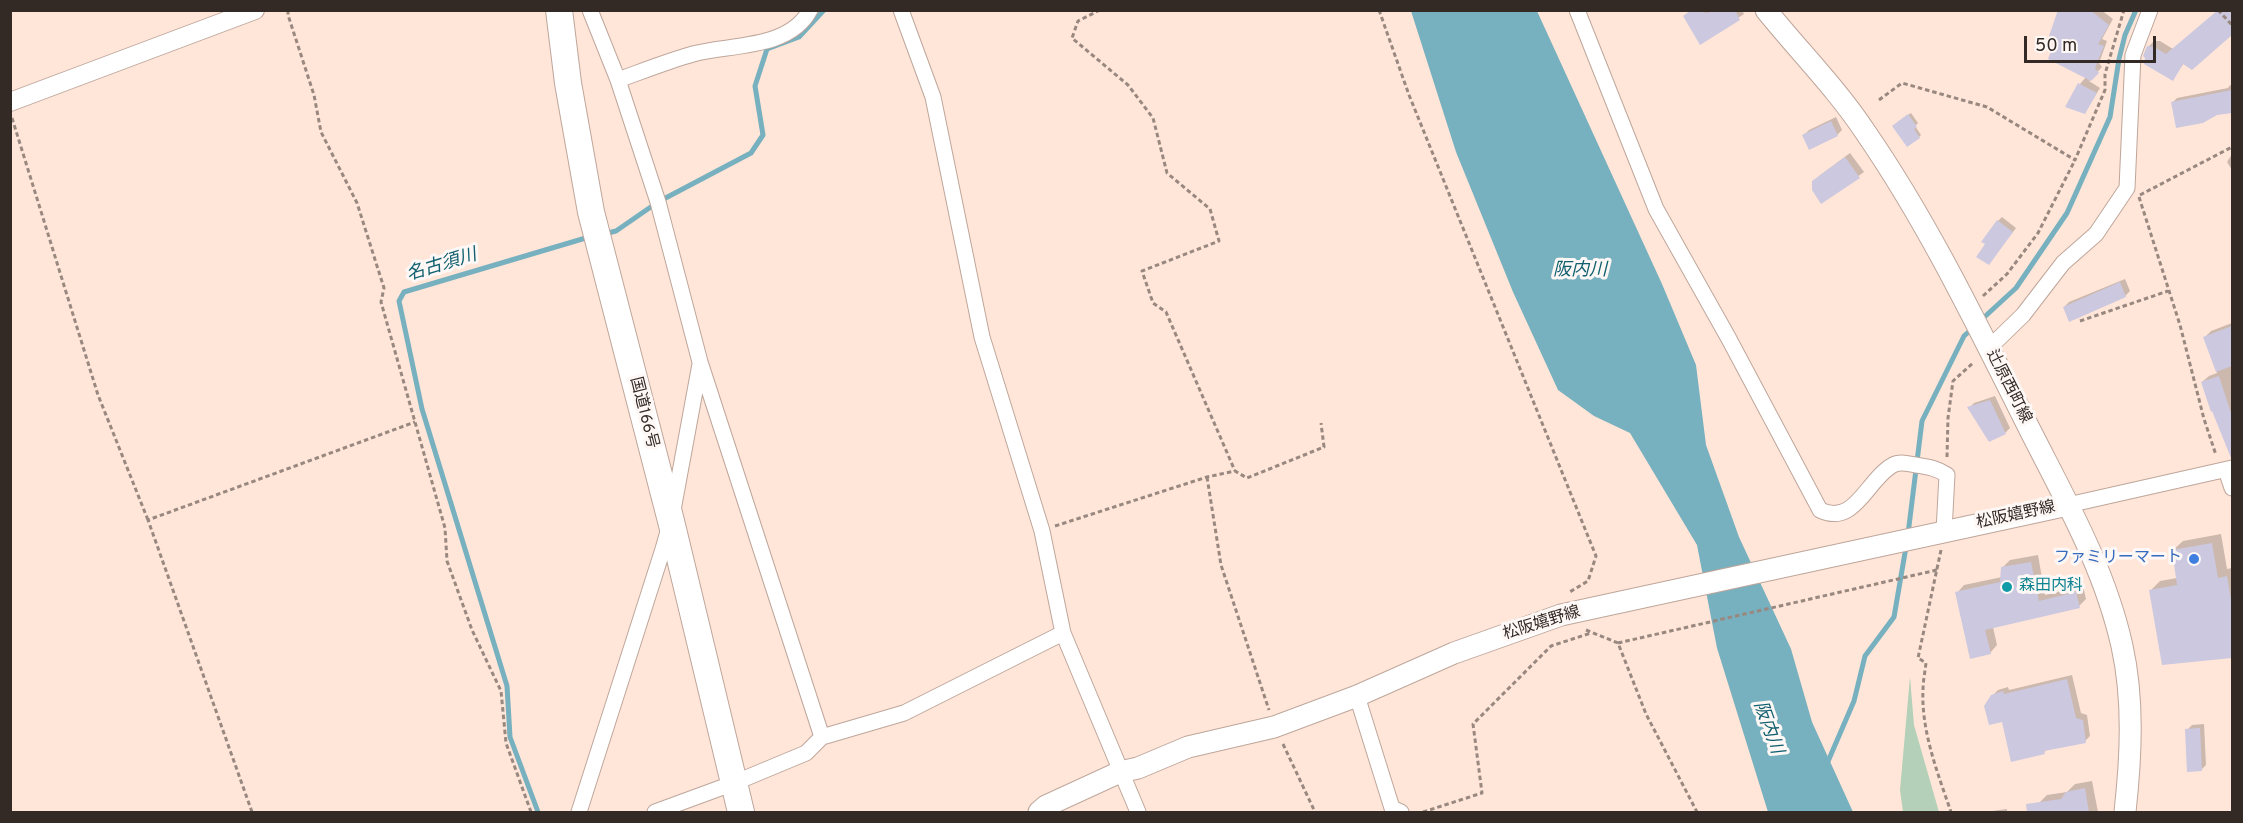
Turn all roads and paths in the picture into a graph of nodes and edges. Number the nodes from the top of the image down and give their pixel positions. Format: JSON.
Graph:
{"nodes":[{"id":1,"x":255,"y":10,"type":"edge"},
{"id":2,"x":288,"y":10,"type":"edge"},
{"id":3,"x":559,"y":10,"type":"edge"},
{"id":4,"x":590,"y":10,"type":"edge"},
{"id":5,"x":810,"y":10,"type":"edge"},
{"id":6,"x":901,"y":10,"type":"edge"},
{"id":7,"x":1100,"y":10,"type":"edge"},
{"id":8,"x":1379,"y":10,"type":"edge"},
{"id":9,"x":1577,"y":10,"type":"edge"},
{"id":10,"x":1766,"y":10,"type":"edge"},
{"id":11,"x":2124,"y":10,"type":"edge"},
{"id":12,"x":2150,"y":10,"type":"edge"},
{"id":13,"x":2218,"y":10,"type":"edge"},
{"id":14,"x":2232,"y":26,"type":"edge"},
{"id":15,"x":618,"y":80,"type":"junction"},
{"id":16,"x":1879,"y":100,"type":"dead end"},
{"id":17,"x":10,"y":102,"type":"edge"},
{"id":18,"x":10,"y":114,"type":"edge"},
{"id":19,"x":2232,"y":147,"type":"edge"},
{"id":20,"x":2076,"y":160,"type":"junction"},
{"id":21,"x":2133,"y":192,"type":"junction"},
{"id":22,"x":2168,"y":291,"type":"junction"},
{"id":23,"x":1968,"y":311,"type":"junction"},
{"id":24,"x":2080,"y":321,"type":"dead end"},
{"id":25,"x":1989,"y":348,"type":"junction"},
{"id":26,"x":700,"y":362,"type":"junction"},
{"id":27,"x":415,"y":422,"type":"junction"},
{"id":28,"x":1321,"y":423,"type":"dead end"},
{"id":29,"x":2225,"y":470,"type":"edge"},
{"id":30,"x":1235,"y":471,"type":"junction"},
{"id":31,"x":1941,"y":471,"type":"junction"},
{"id":32,"x":1207,"y":477,"type":"junction"},
{"id":33,"x":2232,"y":488,"type":"edge"},
{"id":34,"x":2068,"y":505,"type":"junction"},
{"id":35,"x":148,"y":520,"type":"junction"},
{"id":36,"x":671,"y":520,"type":"junction"},
{"id":37,"x":1042,"y":531,"type":"junction"},
{"id":38,"x":1944,"y":531,"type":"junction"},
{"id":39,"x":1937,"y":570,"type":"junction"},
{"id":40,"x":1562,"y":615,"type":"junction"},
{"id":41,"x":1063,"y":633,"type":"junction"},
{"id":42,"x":1591,"y":633,"type":"junction"},
{"id":43,"x":1618,"y":643,"type":"junction"},
{"id":44,"x":1357,"y":696,"type":"junction"},
{"id":45,"x":1274,"y":727,"type":"junction"},
{"id":46,"x":822,"y":736,"type":"junction"},
{"id":47,"x":1120,"y":772,"type":"junction"},
{"id":48,"x":734,"y":783,"type":"junction"},
{"id":49,"x":252,"y":813,"type":"edge"},
{"id":50,"x":531,"y":813,"type":"edge"},
{"id":51,"x":579,"y":813,"type":"edge"},
{"id":52,"x":655,"y":813,"type":"edge"},
{"id":53,"x":741,"y":813,"type":"edge"},
{"id":54,"x":1040,"y":813,"type":"edge"},
{"id":55,"x":1138,"y":813,"type":"edge"},
{"id":56,"x":1315,"y":813,"type":"edge"},
{"id":57,"x":1401,"y":813,"type":"edge"},
{"id":58,"x":1423,"y":813,"type":"edge"},
{"id":59,"x":1697,"y":813,"type":"edge"},
{"id":60,"x":1951,"y":813,"type":"edge"},
{"id":61,"x":2125,"y":813,"type":"edge"}],
"edges":[{"from":1,"to":17,"type":"street"},
{"from":2,"to":27,"type":"path"},
{"from":3,"to":36,"type":"highway","name":"国道166号"},
{"from":4,"to":15,"type":"street"},
{"from":5,"to":15,"type":"street"},
{"from":6,"to":37,"type":"street"},
{"from":7,"to":30,"type":"path"},
{"from":8,"to":40,"type":"path"},
{"from":9,"to":31,"type":"street"},
{"from":10,"to":23,"type":"main road","name":"辻原西町線"},
{"from":11,"to":20,"type":"path"},
{"from":12,"to":21,"type":"street"},
{"from":13,"to":14,"type":"path"},
{"from":15,"to":26,"type":"street"},
{"from":16,"to":20,"type":"path"},
{"from":18,"to":35,"type":"path"},
{"from":19,"to":21,"type":"path"},
{"from":20,"to":23,"type":"path"},
{"from":21,"to":22,"type":"path"},
{"from":21,"to":25,"type":"street"},
{"from":22,"to":24,"type":"path"},
{"from":22,"to":29,"type":"path"},
{"from":23,"to":25,"type":"main road","name":"辻原西町線"},
{"from":25,"to":31,"type":"path"},
{"from":25,"to":34,"type":"main road","name":"辻原西町線"},
{"from":26,"to":36,"type":"street"},
{"from":26,"to":46,"type":"street"},
{"from":27,"to":35,"type":"path"},
{"from":27,"to":50,"type":"path"},
{"from":28,"to":30,"type":"path"},
{"from":29,"to":33,"type":"street"},
{"from":29,"to":34,"type":"street"},
{"from":30,"to":32,"type":"path"},
{"from":31,"to":38,"type":"street"},
{"from":32,"to":37,"type":"path"},
{"from":32,"to":45,"type":"path"},
{"from":34,"to":38,"type":"main road","name":"松阪嬉野線"},
{"from":34,"to":61,"type":"main road","name":"辻原西町線"},
{"from":35,"to":49,"type":"path"},
{"from":36,"to":48,"type":"highway","name":"国道166号"},
{"from":36,"to":51,"type":"street"},
{"from":37,"to":41,"type":"street"},
{"from":38,"to":39,"type":"path"},
{"from":38,"to":40,"type":"main road","name":"松阪嬉野線"},
{"from":39,"to":43,"type":"path"},
{"from":39,"to":60,"type":"path"},
{"from":40,"to":42,"type":"path"},
{"from":40,"to":44,"type":"main road","name":"松阪嬉野線"},
{"from":41,"to":46,"type":"street"},
{"from":41,"to":47,"type":"street"},
{"from":42,"to":43,"type":"path"},
{"from":42,"to":58,"type":"path"},
{"from":43,"to":59,"type":"path"},
{"from":44,"to":45,"type":"main road","name":"松阪嬉野線"},
{"from":44,"to":57,"type":"street"},
{"from":45,"to":47,"type":"main road","name":"松阪嬉野線"},
{"from":45,"to":56,"type":"path"},
{"from":46,"to":48,"type":"street"},
{"from":47,"to":54,"type":"main road","name":"松阪嬉野線"},
{"from":47,"to":55,"type":"street"},
{"from":48,"to":52,"type":"street"},
{"from":48,"to":53,"type":"highway","name":"国道166号"}]}
